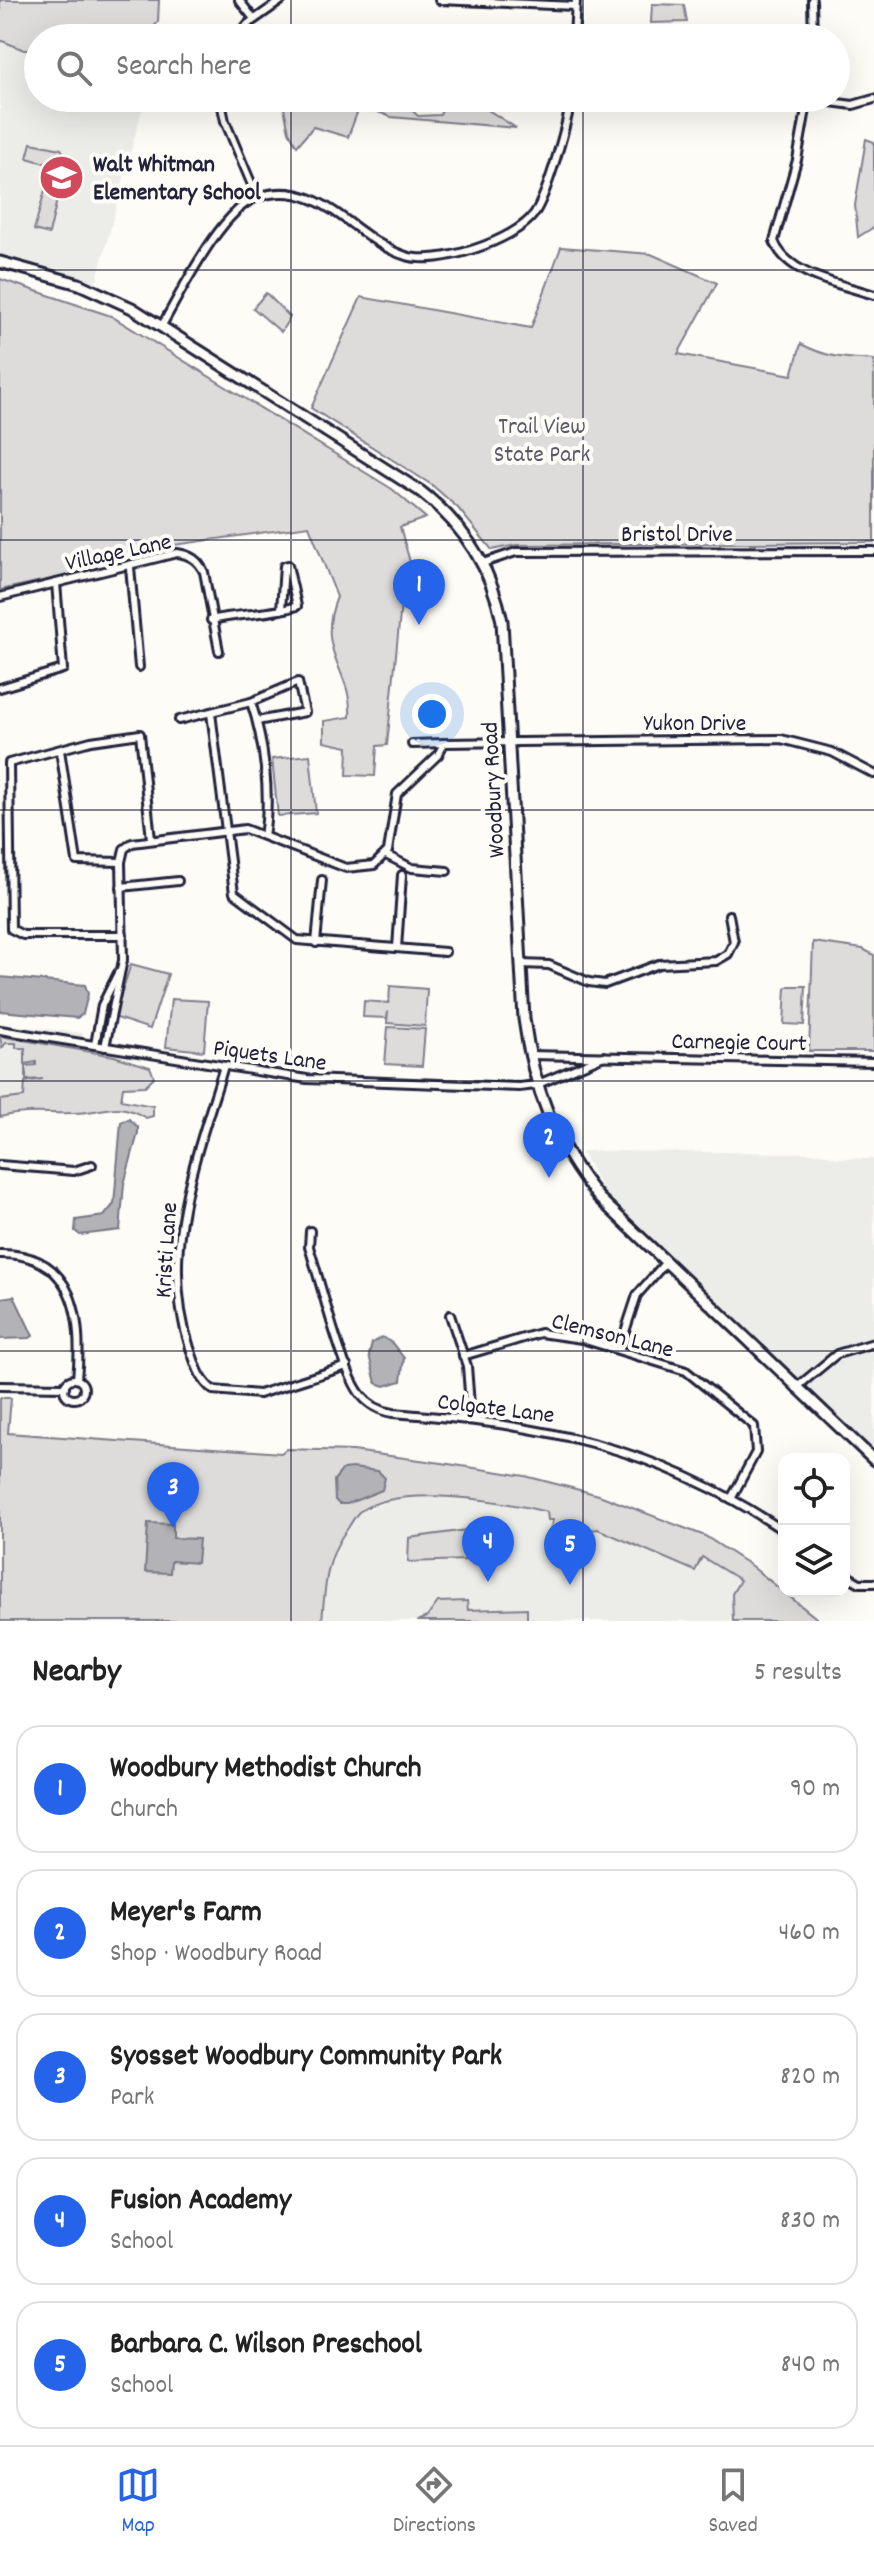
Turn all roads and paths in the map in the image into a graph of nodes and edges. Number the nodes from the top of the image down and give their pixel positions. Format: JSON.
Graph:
{"nodes":[{"id":1,"x":239,"y":0,"type":"edge"},
{"id":2,"x":282,"y":0,"type":"edge"},
{"id":3,"x":439,"y":0,"type":"edge"},
{"id":4,"x":812,"y":0,"type":"edge"},
{"id":5,"x":575,"y":3,"type":"edge"},
{"id":6,"x":254,"y":19,"type":"junction"},
{"id":7,"x":249,"y":24,"type":"edge"},
{"id":8,"x":574,"y":24,"type":"edge"},
{"id":9,"x":813,"y":24,"type":"edge"},
{"id":10,"x":874,"y":99,"type":"edge"},
{"id":11,"x":850,"y":105,"type":"edge"},
{"id":12,"x":223,"y":112,"type":"edge"},
{"id":13,"x":567,"y":112,"type":"edge"},
{"id":14,"x":806,"y":112,"type":"edge"},
{"id":15,"x":257,"y":197,"type":"junction"},
{"id":16,"x":0,"y":262,"type":"edge"},
{"id":17,"x":874,"y":295,"type":"edge"},
{"id":18,"x":161,"y":327,"type":"junction"},
{"id":19,"x":874,"y":551,"type":"edge"},
{"id":20,"x":483,"y":563,"type":"junction"},
{"id":21,"x":130,"y":567,"type":"junction"},
{"id":22,"x":56,"y":583,"type":"junction"},
{"id":23,"x":0,"y":597,"type":"edge"},
{"id":24,"x":281,"y":610,"type":"junction"},
{"id":25,"x":211,"y":620,"type":"junction"},
{"id":26,"x":219,"y":651,"type":"dead end"},
{"id":27,"x":139,"y":667,"type":"dead end"},
{"id":28,"x":0,"y":688,"type":"edge"},
{"id":29,"x":251,"y":702,"type":"junction"},
{"id":30,"x":211,"y":713,"type":"junction"},
{"id":31,"x":179,"y":720,"type":"dead end"},
{"id":32,"x":257,"y":721,"type":"junction"},
{"id":33,"x":509,"y":741,"type":"junction"},
{"id":34,"x":444,"y":743,"type":"junction"},
{"id":35,"x":412,"y":744,"type":"dead end"},
{"id":36,"x":60,"y":750,"type":"junction"},
{"id":37,"x":874,"y":774,"type":"edge"},
{"id":38,"x":226,"y":830,"type":"junction"},
{"id":39,"x":264,"y":836,"type":"junction"},
{"id":40,"x":151,"y":839,"type":"junction"},
{"id":41,"x":386,"y":855,"type":"junction"},
{"id":42,"x":121,"y":862,"type":"junction"},
{"id":43,"x":447,"y":871,"type":"dead end"},
{"id":44,"x":402,"y":875,"type":"dead end"},
{"id":45,"x":322,"y":880,"type":"dead end"},
{"id":46,"x":178,"y":881,"type":"dead end"},
{"id":47,"x":121,"y":887,"type":"junction"},
{"id":48,"x":729,"y":915,"type":"dead end"},
{"id":49,"x":123,"y":935,"type":"junction"},
{"id":50,"x":316,"y":943,"type":"junction"},
{"id":51,"x":397,"y":948,"type":"junction"},
{"id":52,"x":445,"y":952,"type":"dead end"},
{"id":53,"x":521,"y":964,"type":"junction"},
{"id":54,"x":120,"y":969,"type":"junction"},
{"id":55,"x":0,"y":1030,"type":"edge"},
{"id":56,"x":95,"y":1045,"type":"junction"},
{"id":57,"x":105,"y":1047,"type":"junction"},
{"id":58,"x":529,"y":1055,"type":"junction"},
{"id":59,"x":604,"y":1056,"type":"junction"},
{"id":60,"x":874,"y":1062,"type":"edge"},
{"id":61,"x":224,"y":1066,"type":"junction"},
{"id":62,"x":536,"y":1085,"type":"junction"},
{"id":63,"x":0,"y":1165,"type":"edge"},
{"id":64,"x":92,"y":1165,"type":"dead end"},
{"id":65,"x":310,"y":1231,"type":"dead end"},
{"id":66,"x":0,"y":1254,"type":"edge"},
{"id":67,"x":665,"y":1263,"type":"junction"},
{"id":68,"x":450,"y":1315,"type":"dead end"},
{"id":69,"x":874,"y":1343,"type":"edge"},
{"id":70,"x":619,"y":1350,"type":"junction"},
{"id":71,"x":463,"y":1356,"type":"junction"},
{"id":72,"x":347,"y":1366,"type":"junction"},
{"id":73,"x":77,"y":1379,"type":"junction"},
{"id":74,"x":0,"y":1386,"type":"edge"},
{"id":75,"x":65,"y":1387,"type":"junction"},
{"id":76,"x":796,"y":1388,"type":"junction"},
{"id":77,"x":471,"y":1419,"type":"junction"},
{"id":78,"x":874,"y":1460,"type":"edge"},
{"id":79,"x":731,"y":1499,"type":"junction"},
{"id":80,"x":778,"y":1527,"type":"edge"},
{"id":81,"x":850,"y":1577,"type":"edge"},
{"id":82,"x":874,"y":1583,"type":"edge"}],
"edges":[{"from":1,"to":6,"type":"street"},
{"from":2,"to":6,"type":"street"},
{"from":3,"to":5,"type":"street"},
{"from":4,"to":9,"type":"street"},
{"from":5,"to":8,"type":"street"},
{"from":6,"to":7,"type":"street"},
{"from":10,"to":11,"type":"street"},
{"from":12,"to":15,"type":"street"},
{"from":13,"to":15,"type":"street"},
{"from":14,"to":17,"type":"street"},
{"from":15,"to":18,"type":"street"},
{"from":16,"to":18,"type":"main road","name":"Woodbury Road"},
{"from":18,"to":20,"type":"main road","name":"Woodbury Road"},
{"from":19,"to":20,"type":"street","name":"Bristol Drive"},
{"from":20,"to":33,"type":"main road","name":"Woodbury Road"},
{"from":21,"to":22,"type":"street","name":"Village Lane"},
{"from":21,"to":25,"type":"street","name":"Village Lane"},
{"from":21,"to":27,"type":"street"},
{"from":22,"to":23,"type":"street","name":"Village Lane"},
{"from":22,"to":28,"type":"street"},
{"from":24,"to":24,"type":"street"},
{"from":24,"to":25,"type":"street"},
{"from":25,"to":26,"type":"street","name":"Village Lane"},
{"from":29,"to":30,"type":"street"},
{"from":29,"to":32,"type":"street"},
{"from":29,"to":32,"type":"street"},
{"from":30,"to":31,"type":"street"},
{"from":30,"to":38,"type":"street"},
{"from":32,"to":39,"type":"street"},
{"from":33,"to":34,"type":"street","name":"Yukon Drive"},
{"from":33,"to":37,"type":"street","name":"Yukon Drive"},
{"from":33,"to":53,"type":"main road","name":"Woodbury Road"},
{"from":34,"to":35,"type":"street","name":"Yukon Drive"},
{"from":34,"to":41,"type":"street"},
{"from":36,"to":40,"type":"street"},
{"from":36,"to":42,"type":"street"},
{"from":36,"to":49,"type":"street"},
{"from":38,"to":39,"type":"street"},
{"from":38,"to":40,"type":"street"},
{"from":38,"to":50,"type":"street"},
{"from":39,"to":41,"type":"street"},
{"from":40,"to":42,"type":"street"},
{"from":41,"to":43,"type":"street"},
{"from":42,"to":47,"type":"street"},
{"from":44,"to":51,"type":"street"},
{"from":45,"to":50,"type":"street"},
{"from":46,"to":47,"type":"street"},
{"from":47,"to":49,"type":"street"},
{"from":48,"to":53,"type":"street"},
{"from":49,"to":54,"type":"street"},
{"from":50,"to":51,"type":"street"},
{"from":51,"to":52,"type":"street"},
{"from":53,"to":58,"type":"main road","name":"Woodbury Road"},
{"from":54,"to":56,"type":"street"},
{"from":54,"to":57,"type":"street"},
{"from":55,"to":56,"type":"street","name":"Piquets Lane"},
{"from":56,"to":57,"type":"street","name":"Piquets Lane"},
{"from":57,"to":61,"type":"street","name":"Piquets Lane"},
{"from":58,"to":59,"type":"street","name":"Carnegie Court"},
{"from":58,"to":62,"type":"main road","name":"Woodbury Road"},
{"from":59,"to":60,"type":"street","name":"Carnegie Court"},
{"from":59,"to":62,"type":"street","name":"Carnegie Court"},
{"from":61,"to":62,"type":"street","name":"Piquets Lane"},
{"from":61,"to":72,"type":"street","name":"Kristi Lane"},
{"from":62,"to":67,"type":"main road","name":"Woodbury Road"},
{"from":63,"to":64,"type":"street"},
{"from":65,"to":72,"type":"street","name":"Colgate Lane"},
{"from":66,"to":73,"type":"street"},
{"from":67,"to":70,"type":"street"},
{"from":67,"to":76,"type":"main road","name":"Woodbury Road"},
{"from":68,"to":71,"type":"street"},
{"from":69,"to":76,"type":"street"},
{"from":70,"to":71,"type":"street","name":"Clemson Lane"},
{"from":70,"to":79,"type":"street","name":"Clemson Lane"},
{"from":71,"to":77,"type":"street"},
{"from":72,"to":77,"type":"street","name":"Colgate Lane"},
{"from":73,"to":75,"type":"street"},
{"from":73,"to":75,"type":"street"},
{"from":74,"to":75,"type":"street"},
{"from":76,"to":78,"type":"main road","name":"Woodbury Road"},
{"from":77,"to":79,"type":"street","name":"Colgate Lane"},
{"from":79,"to":80,"type":"street","name":"Colgate Lane"},
{"from":81,"to":82,"type":"street"}]}
